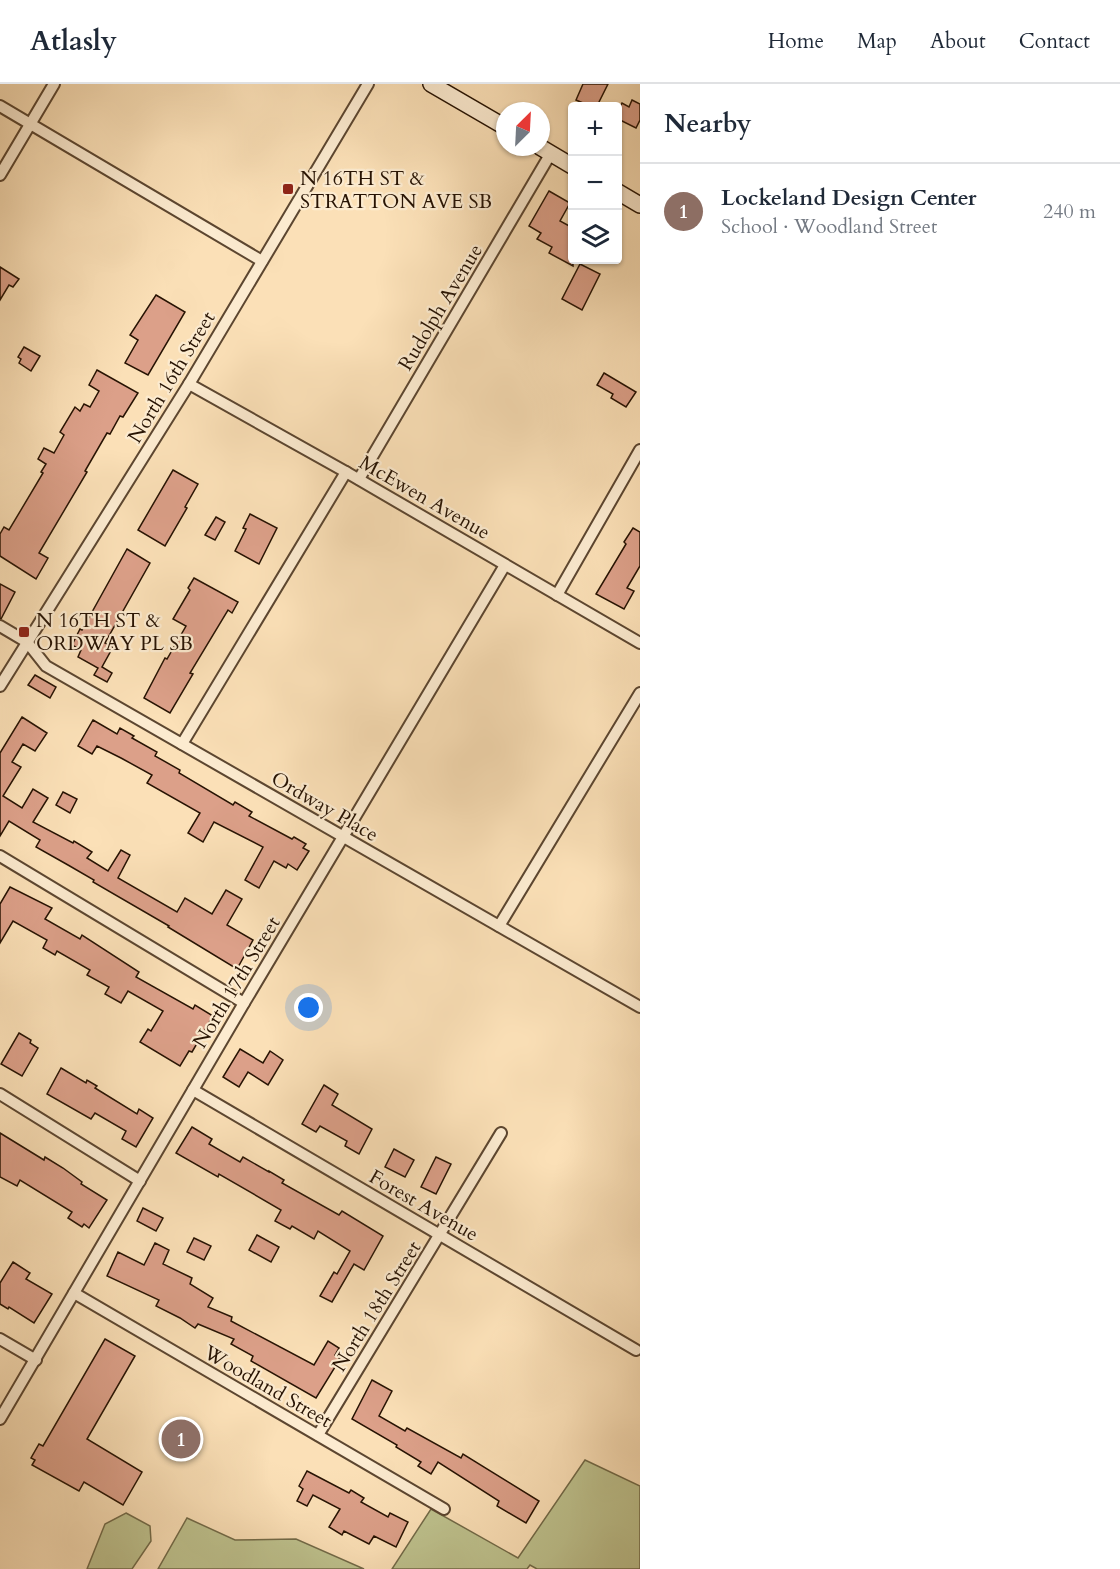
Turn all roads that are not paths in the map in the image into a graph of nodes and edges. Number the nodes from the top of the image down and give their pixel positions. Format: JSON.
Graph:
{"nodes":[{"id":1,"x":54,"y":84,"type":"edge"},
{"id":2,"x":368,"y":84,"type":"edge"},
{"id":3,"x":432,"y":84,"type":"edge"},
{"id":4,"x":0,"y":105,"type":"edge"},
{"id":5,"x":496,"y":122,"type":"edge"},
{"id":6,"x":31,"y":124,"type":"junction"},
{"id":7,"x":550,"y":152,"type":"edge"},
{"id":8,"x":543,"y":156,"type":"edge"},
{"id":9,"x":568,"y":163,"type":"edge"},
{"id":10,"x":0,"y":175,"type":"edge"},
{"id":11,"x":622,"y":194,"type":"edge"},
{"id":12,"x":639,"y":201,"type":"edge"},
{"id":13,"x":262,"y":261,"type":"junction"},
{"id":14,"x":189,"y":384,"type":"junction"},
{"id":15,"x":640,"y":450,"type":"edge"},
{"id":16,"x":346,"y":472,"type":"junction"},
{"id":17,"x":359,"y":479,"type":"junction"},
{"id":18,"x":505,"y":564,"type":"junction"},
{"id":19,"x":557,"y":595,"type":"junction"},
{"id":20,"x":0,"y":626,"type":"edge"},
{"id":21,"x":27,"y":642,"type":"junction"},
{"id":22,"x":640,"y":643,"type":"edge"},
{"id":23,"x":0,"y":686,"type":"edge"},
{"id":24,"x":640,"y":693,"type":"edge"},
{"id":25,"x":182,"y":744,"type":"junction"},
{"id":26,"x":344,"y":837,"type":"junction"},
{"id":27,"x":0,"y":856,"type":"edge"},
{"id":28,"x":499,"y":926,"type":"junction"},
{"id":29,"x":244,"y":1003,"type":"junction"},
{"id":30,"x":640,"y":1007,"type":"edge"},
{"id":31,"x":193,"y":1090,"type":"junction"},
{"id":32,"x":0,"y":1094,"type":"edge"},
{"id":33,"x":501,"y":1134,"type":"dead end"},
{"id":34,"x":140,"y":1181,"type":"junction"},
{"id":35,"x":440,"y":1236,"type":"junction"},
{"id":36,"x":74,"y":1293,"type":"junction"},
{"id":37,"x":0,"y":1339,"type":"edge"},
{"id":38,"x":636,"y":1350,"type":"dead end"},
{"id":39,"x":36,"y":1360,"type":"junction"},
{"id":40,"x":0,"y":1419,"type":"edge"},
{"id":41,"x":318,"y":1435,"type":"junction"},
{"id":42,"x":444,"y":1509,"type":"dead end"}],
"edges":[{"from":1,"to":6,"type":"street"},
{"from":2,"to":13,"type":"street","name":"North 16th Street"},
{"from":3,"to":5,"type":"street"},
{"from":4,"to":6,"type":"street"},
{"from":6,"to":10,"type":"street"},
{"from":6,"to":13,"type":"street"},
{"from":7,"to":9,"type":"street"},
{"from":8,"to":17,"type":"street","name":"Rudolph Avenue"},
{"from":11,"to":12,"type":"street"},
{"from":13,"to":14,"type":"street","name":"North 16th Street"},
{"from":14,"to":16,"type":"street","name":"McEwen Avenue"},
{"from":14,"to":21,"type":"street","name":"North 16th Street"},
{"from":15,"to":19,"type":"street"},
{"from":16,"to":17,"type":"street","name":"McEwen Avenue"},
{"from":16,"to":25,"type":"street"},
{"from":17,"to":18,"type":"street","name":"McEwen Avenue"},
{"from":18,"to":19,"type":"street","name":"McEwen Avenue"},
{"from":18,"to":26,"type":"street","name":"North 17th Street"},
{"from":19,"to":22,"type":"street","name":"McEwen Avenue"},
{"from":20,"to":21,"type":"street","name":"Ordway Place"},
{"from":21,"to":23,"type":"street","name":"North 16th Street"},
{"from":21,"to":25,"type":"street","name":"Ordway Place"},
{"from":24,"to":28,"type":"street"},
{"from":25,"to":26,"type":"street","name":"Ordway Place"},
{"from":26,"to":28,"type":"street","name":"Ordway Place"},
{"from":26,"to":29,"type":"street","name":"North 17th Street"},
{"from":27,"to":29,"type":"street"},
{"from":28,"to":30,"type":"street","name":"Ordway Place"},
{"from":29,"to":31,"type":"street","name":"North 17th Street"},
{"from":31,"to":34,"type":"street","name":"North 17th Street"},
{"from":31,"to":35,"type":"street","name":"Forest Avenue"},
{"from":32,"to":34,"type":"street"},
{"from":33,"to":35,"type":"street","name":"North 18th Street"},
{"from":34,"to":36,"type":"street","name":"North 17th Street"},
{"from":35,"to":38,"type":"street","name":"Forest Avenue"},
{"from":35,"to":41,"type":"street","name":"North 18th Street"},
{"from":36,"to":39,"type":"street","name":"North 17th Street"},
{"from":36,"to":41,"type":"street","name":"Woodland Street"},
{"from":37,"to":39,"type":"street"},
{"from":39,"to":40,"type":"street","name":"North 17th Street"},
{"from":41,"to":42,"type":"street","name":"Woodland Street"}]}
